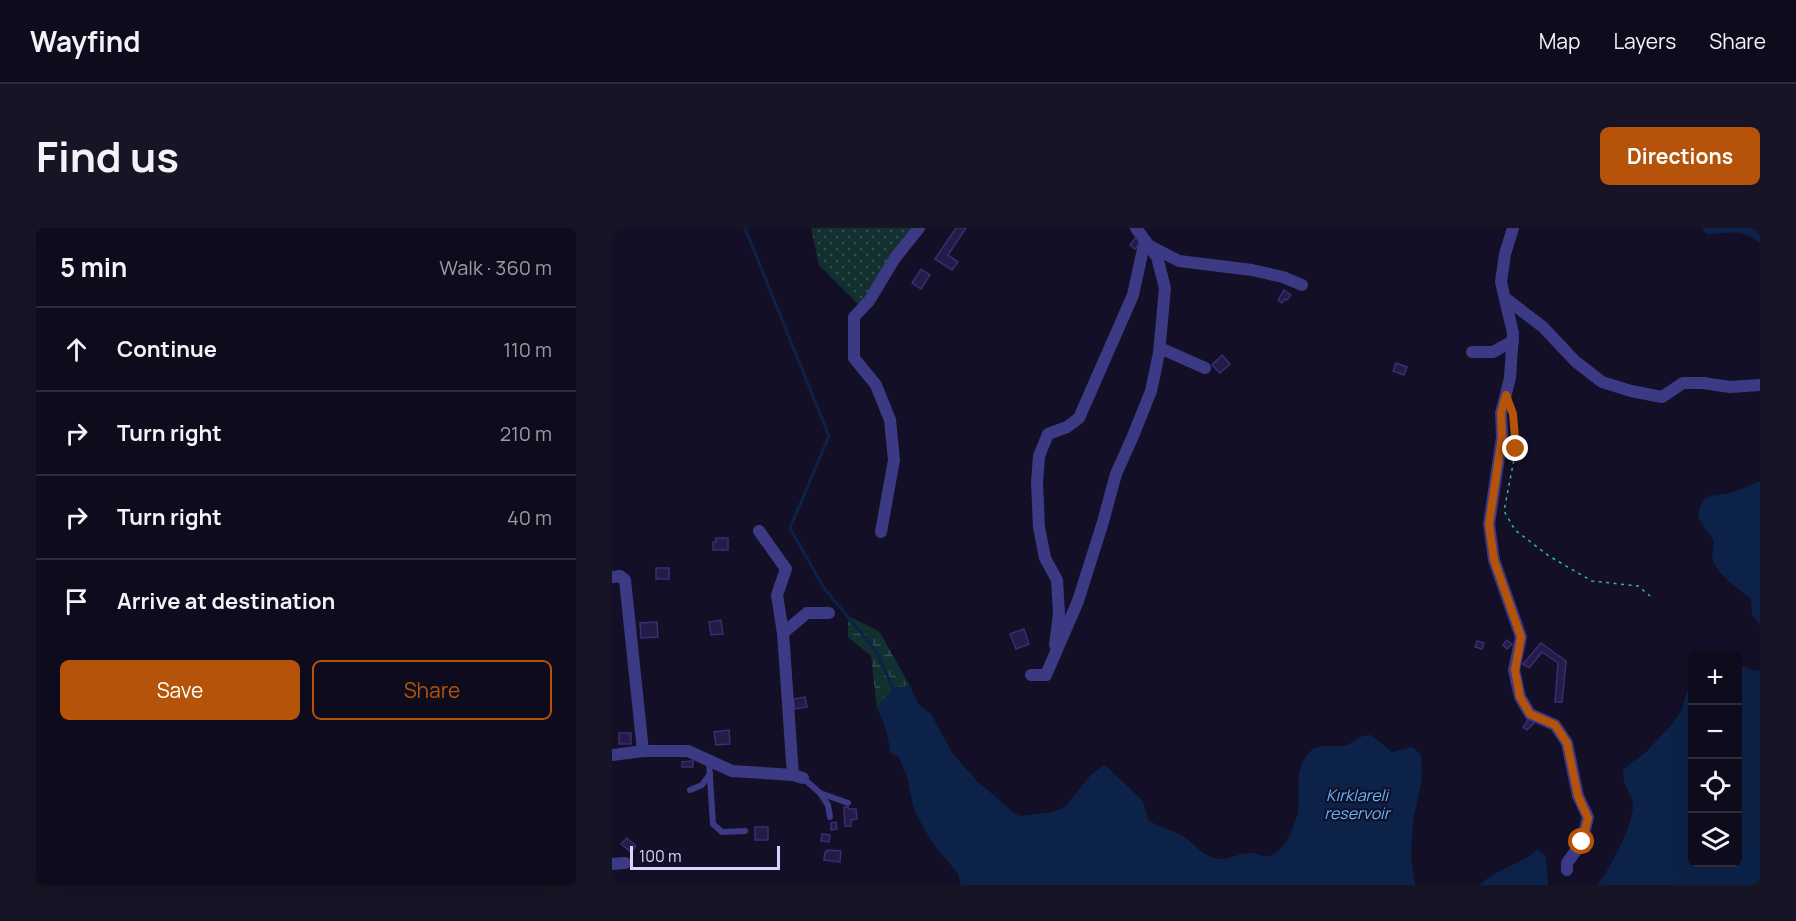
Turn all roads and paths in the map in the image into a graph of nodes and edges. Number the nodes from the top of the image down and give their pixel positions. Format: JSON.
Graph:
{"nodes":[{"id":1,"x":919,"y":228,"type":"edge"},
{"id":2,"x":1136,"y":228,"type":"edge"},
{"id":3,"x":1513,"y":228,"type":"edge"},
{"id":4,"x":1147,"y":243,"type":"junction"},
{"id":5,"x":1302,"y":285,"type":"dead end"},
{"id":6,"x":1505,"y":298,"type":"junction"},
{"id":7,"x":1513,"y":341,"type":"junction"},
{"id":8,"x":1160,"y":348,"type":"junction"},
{"id":9,"x":1472,"y":352,"type":"dead end"},
{"id":10,"x":1205,"y":368,"type":"dead end"},
{"id":11,"x":1760,"y":386,"type":"edge"},
{"id":12,"x":1513,"y":414,"type":"dead end"},
{"id":13,"x":759,"y":531,"type":"dead end"},
{"id":14,"x":881,"y":532,"type":"dead end"},
{"id":15,"x":612,"y":577,"type":"edge"},
{"id":16,"x":1650,"y":596,"type":"dead end"},
{"id":17,"x":829,"y":613,"type":"dead end"},
{"id":18,"x":783,"y":633,"type":"junction"},
{"id":19,"x":1053,"y":659,"type":"junction"},
{"id":20,"x":1031,"y":675,"type":"dead end"},
{"id":21,"x":643,"y":751,"type":"junction"},
{"id":22,"x":612,"y":755,"type":"edge"},
{"id":23,"x":710,"y":767,"type":"junction"},
{"id":24,"x":798,"y":776,"type":"junction"},
{"id":25,"x":690,"y":790,"type":"dead end"},
{"id":26,"x":820,"y":793,"type":"junction"},
{"id":27,"x":848,"y":803,"type":"dead end"},
{"id":28,"x":831,"y":817,"type":"dead end"},
{"id":29,"x":745,"y":831,"type":"dead end"},
{"id":30,"x":1567,"y":870,"type":"dead end"}],
"edges":[{"from":1,"to":14,"type":"street"},
{"from":2,"to":4,"type":"street"},
{"from":3,"to":6,"type":"street"},
{"from":4,"to":5,"type":"street"},
{"from":4,"to":8,"type":"street"},
{"from":4,"to":19,"type":"street"},
{"from":6,"to":7,"type":"street"},
{"from":6,"to":11,"type":"street"},
{"from":7,"to":9,"type":"street"},
{"from":7,"to":30,"type":"street"},
{"from":8,"to":10,"type":"street"},
{"from":8,"to":19,"type":"street"},
{"from":12,"to":16,"type":"path"},
{"from":13,"to":18,"type":"street"},
{"from":15,"to":21,"type":"street"},
{"from":17,"to":18,"type":"street"},
{"from":18,"to":24,"type":"street"},
{"from":19,"to":20,"type":"street"},
{"from":21,"to":22,"type":"street"},
{"from":21,"to":23,"type":"street"},
{"from":23,"to":24,"type":"street"},
{"from":23,"to":25,"type":"lane"},
{"from":23,"to":29,"type":"lane"},
{"from":24,"to":26,"type":"lane"},
{"from":26,"to":27,"type":"lane"},
{"from":26,"to":28,"type":"lane"}]}
